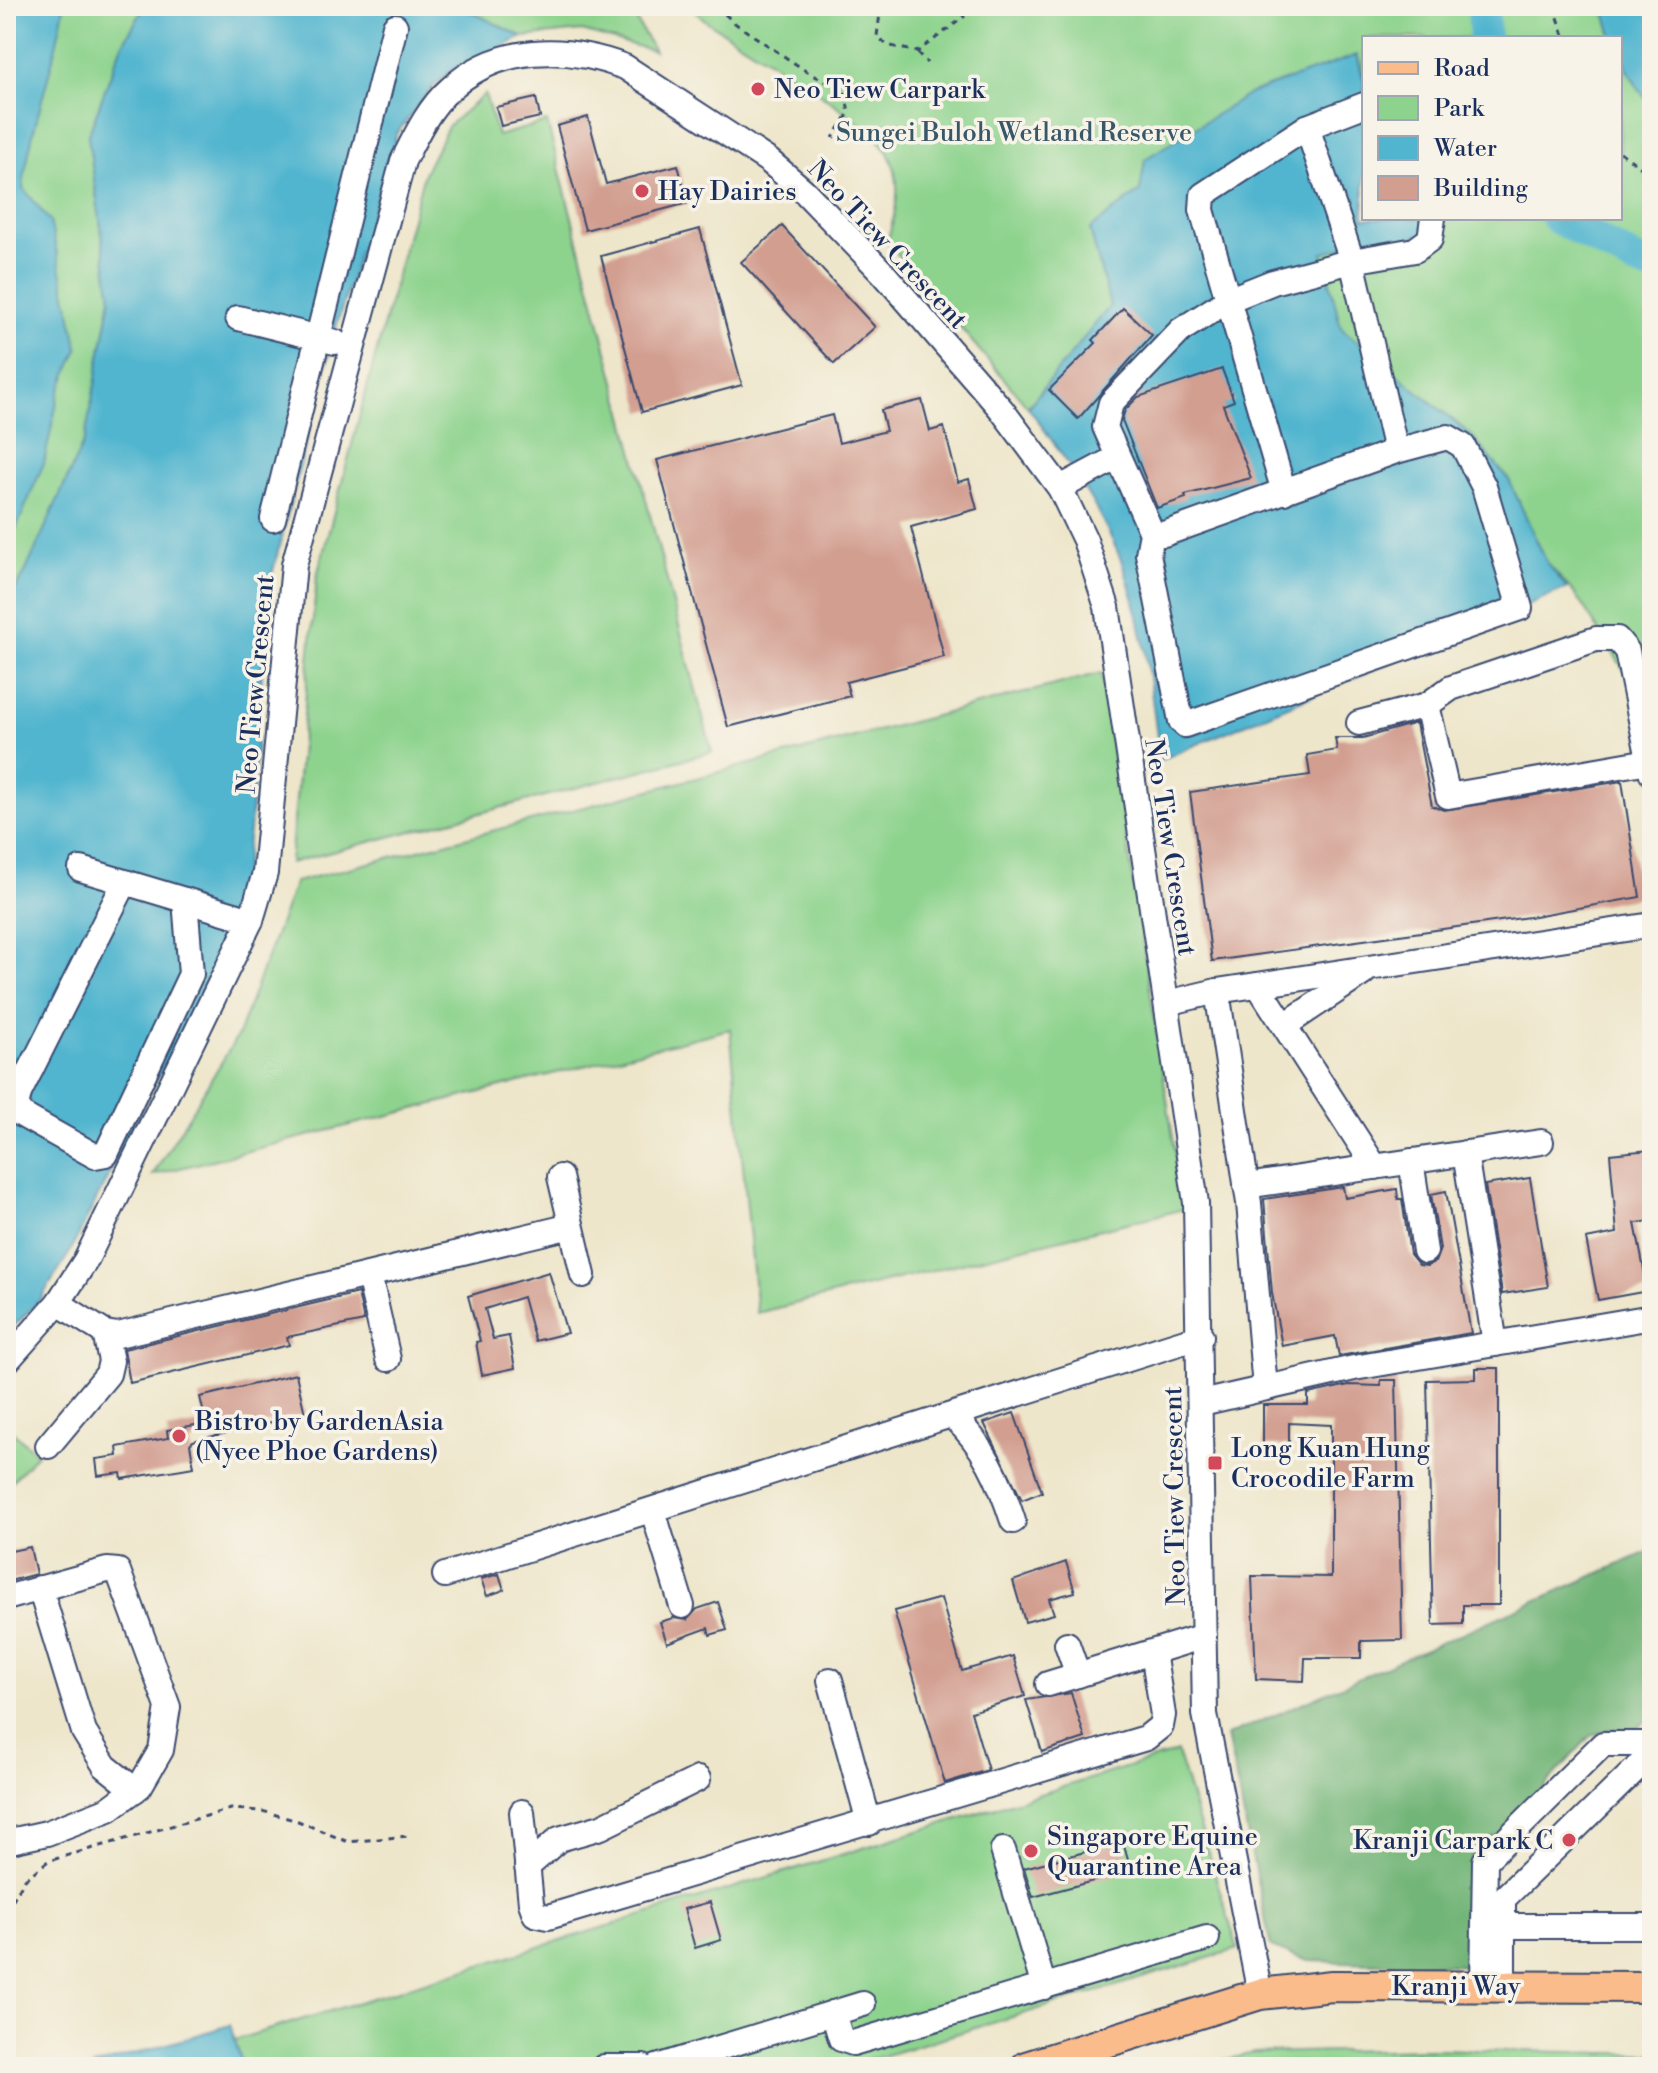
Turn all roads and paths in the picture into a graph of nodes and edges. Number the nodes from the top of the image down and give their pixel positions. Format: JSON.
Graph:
{"nodes":[{"id":1,"x":716,"y":6,"type":"edge"},
{"id":2,"x":881,"y":6,"type":"edge"},
{"id":3,"x":957,"y":6,"type":"edge"},
{"id":4,"x":1554,"y":6,"type":"edge"},
{"id":5,"x":395,"y":26,"type":"dead end"},
{"id":6,"x":1564,"y":36,"type":"edge"},
{"id":7,"x":917,"y":52,"type":"junction"},
{"id":8,"x":927,"y":63,"type":"dead end"},
{"id":9,"x":1362,"y":106,"type":"edge"},
{"id":10,"x":1307,"y":127,"type":"junction"},
{"id":11,"x":833,"y":138,"type":"dead end"},
{"id":12,"x":1622,"y":154,"type":"edge"},
{"id":13,"x":1652,"y":176,"type":"edge"},
{"id":14,"x":1433,"y":220,"type":"edge"},
{"id":15,"x":1352,"y":261,"type":"junction"},
{"id":16,"x":1228,"y":300,"type":"junction"},
{"id":17,"x":238,"y":318,"type":"dead end"},
{"id":18,"x":320,"y":338,"type":"junction"},
{"id":19,"x":352,"y":347,"type":"junction"},
{"id":20,"x":1396,"y":451,"type":"junction"},
{"id":21,"x":1116,"y":458,"type":"junction"},
{"id":22,"x":1060,"y":488,"type":"junction"},
{"id":23,"x":1284,"y":492,"type":"junction"},
{"id":24,"x":273,"y":519,"type":"dead end"},
{"id":25,"x":1152,"y":533,"type":"junction"},
{"id":26,"x":1427,"y":705,"type":"junction"},
{"id":27,"x":1359,"y":723,"type":"dead end"},
{"id":28,"x":1650,"y":768,"type":"edge"},
{"id":29,"x":81,"y":869,"type":"dead end"},
{"id":30,"x":125,"y":882,"type":"junction"},
{"id":31,"x":185,"y":900,"type":"junction"},
{"id":32,"x":251,"y":920,"type":"junction"},
{"id":33,"x":1652,"y":925,"type":"edge"},
{"id":34,"x":1369,"y":969,"type":"junction"},
{"id":35,"x":1258,"y":985,"type":"junction"},
{"id":36,"x":1217,"y":991,"type":"junction"},
{"id":37,"x":1167,"y":1003,"type":"junction"},
{"id":38,"x":1285,"y":1025,"type":"junction"},
{"id":39,"x":1541,"y":1142,"type":"dead end"},
{"id":40,"x":1465,"y":1153,"type":"junction"},
{"id":41,"x":1411,"y":1161,"type":"junction"},
{"id":42,"x":1375,"y":1167,"type":"junction"},
{"id":43,"x":560,"y":1177,"type":"dead end"},
{"id":44,"x":1246,"y":1186,"type":"junction"},
{"id":45,"x":571,"y":1226,"type":"junction"},
{"id":46,"x":1425,"y":1251,"type":"dead end"},
{"id":47,"x":369,"y":1275,"type":"junction"},
{"id":48,"x":583,"y":1275,"type":"dead end"},
{"id":49,"x":58,"y":1303,"type":"junction"},
{"id":50,"x":1652,"y":1317,"type":"edge"},
{"id":51,"x":105,"y":1333,"type":"junction"},
{"id":52,"x":1201,"y":1336,"type":"junction"},
{"id":53,"x":1495,"y":1344,"type":"junction"},
{"id":54,"x":388,"y":1359,"type":"dead end"},
{"id":55,"x":6,"y":1362,"type":"edge"},
{"id":56,"x":1265,"y":1388,"type":"junction"},
{"id":57,"x":1201,"y":1403,"type":"junction"},
{"id":58,"x":952,"y":1416,"type":"junction"},
{"id":59,"x":48,"y":1446,"type":"dead end"},
{"id":60,"x":653,"y":1511,"type":"junction"},
{"id":61,"x":1013,"y":1521,"type":"dead end"},
{"id":62,"x":445,"y":1575,"type":"dead end"},
{"id":63,"x":40,"y":1588,"type":"junction"},
{"id":64,"x":6,"y":1598,"type":"edge"},
{"id":65,"x":682,"y":1606,"type":"dead end"},
{"id":66,"x":1204,"y":1636,"type":"junction"},
{"id":67,"x":1067,"y":1644,"type":"dead end"},
{"id":68,"x":1153,"y":1652,"type":"junction"},
{"id":69,"x":1078,"y":1675,"type":"junction"},
{"id":70,"x":830,"y":1680,"type":"dead end"},
{"id":71,"x":1048,"y":1684,"type":"dead end"},
{"id":72,"x":1652,"y":1744,"type":"edge"},
{"id":73,"x":1652,"y":1764,"type":"edge"},
{"id":74,"x":698,"y":1779,"type":"dead end"},
{"id":75,"x":135,"y":1790,"type":"junction"},
{"id":76,"x":522,"y":1812,"type":"dead end"},
{"id":77,"x":869,"y":1823,"type":"junction"},
{"id":78,"x":408,"y":1836,"type":"dead end"},
{"id":79,"x":6,"y":1842,"type":"edge"},
{"id":80,"x":1003,"y":1850,"type":"dead end"},
{"id":81,"x":527,"y":1867,"type":"junction"},
{"id":82,"x":6,"y":1911,"type":"edge"},
{"id":83,"x":1503,"y":1926,"type":"junction"},
{"id":84,"x":1652,"y":1926,"type":"edge"},
{"id":85,"x":1207,"y":1938,"type":"dead end"},
{"id":86,"x":1493,"y":1986,"type":"junction"},
{"id":87,"x":1044,"y":1987,"type":"junction"},
{"id":88,"x":1652,"y":1987,"type":"edge"},
{"id":89,"x":1260,"y":1994,"type":"junction"},
{"id":90,"x":863,"y":2004,"type":"dead end"},
{"id":91,"x":833,"y":2013,"type":"junction"},
{"id":92,"x":604,"y":2067,"type":"edge"},
{"id":93,"x":643,"y":2067,"type":"edge"},
{"id":94,"x":657,"y":2067,"type":"edge"},
{"id":95,"x":1026,"y":2067,"type":"edge"}],
"edges":[{"from":1,"to":11,"type":"path"},
{"from":2,"to":7,"type":"path"},
{"from":3,"to":7,"type":"path"},
{"from":4,"to":6,"type":"path"},
{"from":5,"to":18,"type":"street"},
{"from":7,"to":8,"type":"path"},
{"from":9,"to":10,"type":"street"},
{"from":10,"to":15,"type":"street"},
{"from":10,"to":16,"type":"street"},
{"from":12,"to":13,"type":"path"},
{"from":14,"to":15,"type":"street"},
{"from":15,"to":16,"type":"street"},
{"from":15,"to":20,"type":"street"},
{"from":16,"to":21,"type":"street"},
{"from":16,"to":23,"type":"street"},
{"from":17,"to":18,"type":"street"},
{"from":18,"to":19,"type":"street"},
{"from":18,"to":24,"type":"street"},
{"from":19,"to":22,"type":"street","name":"Neo Tiew Crescent"},
{"from":19,"to":32,"type":"street","name":"Neo Tiew Crescent"},
{"from":20,"to":23,"type":"street"},
{"from":20,"to":25,"type":"street"},
{"from":21,"to":22,"type":"street"},
{"from":21,"to":25,"type":"street"},
{"from":22,"to":37,"type":"street","name":"Neo Tiew Crescent"},
{"from":23,"to":25,"type":"street"},
{"from":26,"to":27,"type":"street"},
{"from":26,"to":28,"type":"street"},
{"from":26,"to":28,"type":"street"},
{"from":29,"to":30,"type":"street"},
{"from":30,"to":31,"type":"street"},
{"from":30,"to":31,"type":"street"},
{"from":31,"to":32,"type":"street"},
{"from":32,"to":49,"type":"street","name":"Neo Tiew Crescent"},
{"from":33,"to":34,"type":"street"},
{"from":34,"to":35,"type":"street"},
{"from":34,"to":38,"type":"street"},
{"from":35,"to":36,"type":"street"},
{"from":35,"to":38,"type":"street"},
{"from":36,"to":37,"type":"street"},
{"from":36,"to":44,"type":"street"},
{"from":37,"to":52,"type":"street","name":"Neo Tiew Crescent"},
{"from":38,"to":42,"type":"street"},
{"from":39,"to":40,"type":"street"},
{"from":40,"to":41,"type":"street"},
{"from":40,"to":53,"type":"street"},
{"from":41,"to":42,"type":"street"},
{"from":41,"to":46,"type":"street"},
{"from":42,"to":44,"type":"street"},
{"from":43,"to":45,"type":"street"},
{"from":44,"to":56,"type":"street"},
{"from":45,"to":47,"type":"street"},
{"from":45,"to":48,"type":"street"},
{"from":47,"to":51,"type":"street"},
{"from":47,"to":54,"type":"street"},
{"from":49,"to":51,"type":"street"},
{"from":49,"to":55,"type":"street","name":"Neo Tiew Crescent"},
{"from":50,"to":53,"type":"street"},
{"from":51,"to":59,"type":"street"},
{"from":52,"to":57,"type":"street","name":"Neo Tiew Crescent"},
{"from":52,"to":58,"type":"street"},
{"from":53,"to":56,"type":"street"},
{"from":56,"to":57,"type":"street"},
{"from":57,"to":66,"type":"street","name":"Neo Tiew Crescent"},
{"from":58,"to":60,"type":"street"},
{"from":58,"to":61,"type":"street"},
{"from":60,"to":62,"type":"street"},
{"from":60,"to":65,"type":"street"},
{"from":63,"to":64,"type":"street"},
{"from":63,"to":75,"type":"street"},
{"from":63,"to":75,"type":"street"},
{"from":66,"to":68,"type":"street"},
{"from":66,"to":89,"type":"street","name":"Neo Tiew Crescent"},
{"from":67,"to":69,"type":"street"},
{"from":68,"to":69,"type":"street"},
{"from":68,"to":77,"type":"street"},
{"from":69,"to":71,"type":"street"},
{"from":70,"to":77,"type":"street"},
{"from":72,"to":86,"type":"street"},
{"from":73,"to":83,"type":"street"},
{"from":74,"to":81,"type":"street"},
{"from":75,"to":79,"type":"street"},
{"from":76,"to":81,"type":"street"},
{"from":77,"to":81,"type":"street"},
{"from":78,"to":82,"type":"path"},
{"from":80,"to":87,"type":"street"},
{"from":83,"to":84,"type":"street"},
{"from":83,"to":86,"type":"street"},
{"from":85,"to":87,"type":"street"},
{"from":86,"to":88,"type":"main road","name":"Kranji Way"},
{"from":86,"to":89,"type":"main road","name":"Kranji Way"},
{"from":87,"to":91,"type":"street"},
{"from":89,"to":95,"type":"main road","name":"Kranji Way"},
{"from":90,"to":91,"type":"street"},
{"from":91,"to":94,"type":"street"},
{"from":92,"to":93,"type":"street"}]}
